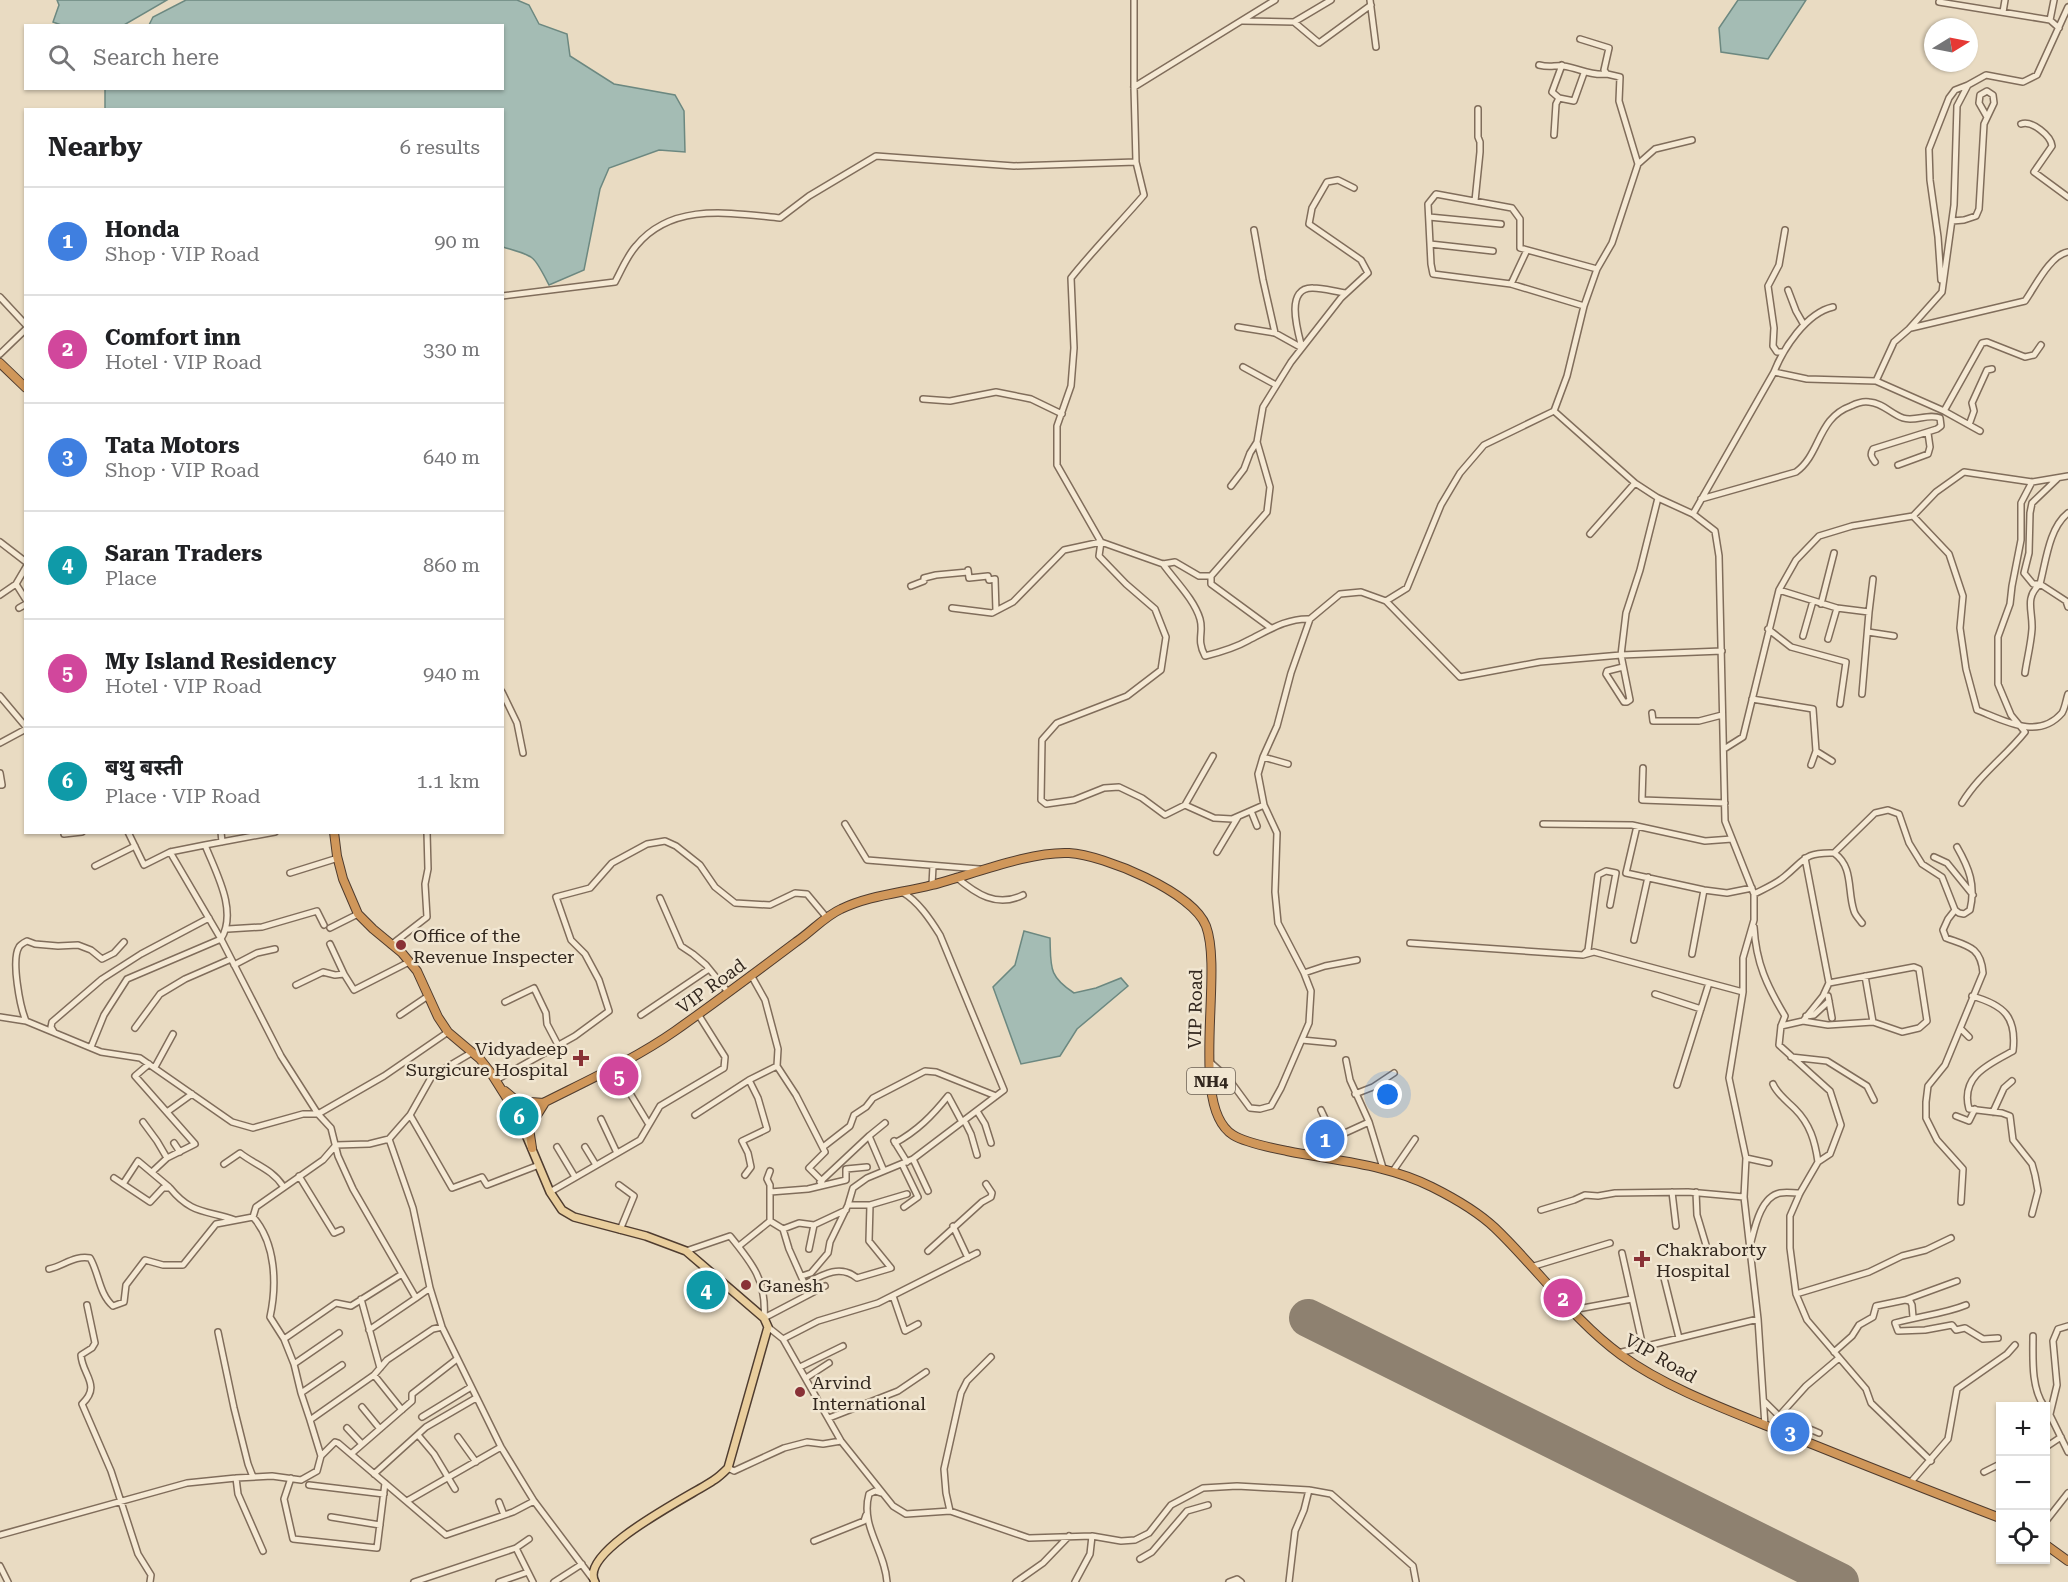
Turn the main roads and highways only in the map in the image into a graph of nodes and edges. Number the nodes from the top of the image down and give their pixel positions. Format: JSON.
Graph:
{"nodes":[{"id":1,"x":0,"y":363,"type":"edge"},
{"id":2,"x":24,"y":386,"type":"edge"},
{"id":3,"x":334,"y":834,"type":"edge"},
{"id":4,"x":498,"y":1083,"type":"junction"},
{"id":5,"x":545,"y":1103,"type":"junction"},
{"id":6,"x":518,"y":1116,"type":"junction"},
{"id":7,"x":532,"y":1148,"type":"junction"},
{"id":8,"x":1996,"y":1516,"type":"edge"},
{"id":9,"x":2050,"y":1548,"type":"edge"},
{"id":10,"x":2068,"y":1561,"type":"edge"},
{"id":11,"x":594,"y":1580,"type":"edge"}],
"edges":[{"from":1,"to":2,"type":"highway"},
{"from":3,"to":4,"type":"highway"},
{"from":4,"to":5,"type":"highway"},
{"from":4,"to":6,"type":"highway"},
{"from":5,"to":6,"type":"highway","name":"VIP Road","number":"NH4"},
{"from":5,"to":7,"type":"highway"},
{"from":5,"to":8,"type":"highway","name":"VIP Road","number":"NH4"},
{"from":6,"to":7,"type":"main road"},
{"from":7,"to":11,"type":"main road"},
{"from":9,"to":10,"type":"highway"}]}
